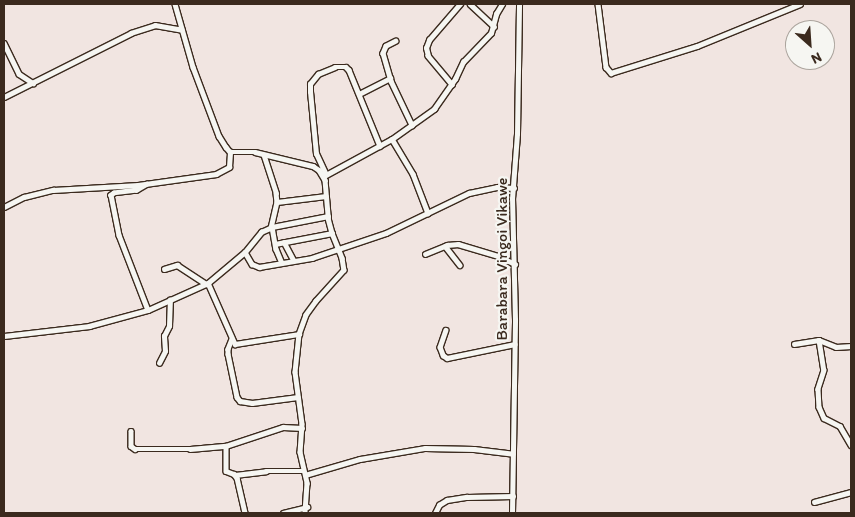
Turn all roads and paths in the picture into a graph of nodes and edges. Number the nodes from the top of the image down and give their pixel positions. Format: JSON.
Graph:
{"nodes":[{"id":1,"x":175,"y":4,"type":"edge"},
{"id":2,"x":460,"y":4,"type":"edge"},
{"id":3,"x":470,"y":4,"type":"edge"},
{"id":4,"x":502,"y":4,"type":"edge"},
{"id":5,"x":519,"y":4,"type":"edge"},
{"id":6,"x":598,"y":4,"type":"edge"},
{"id":7,"x":800,"y":4,"type":"edge"},
{"id":8,"x":494,"y":26,"type":"junction"},
{"id":9,"x":182,"y":30,"type":"junction"},
{"id":10,"x":396,"y":40,"type":"dead end"},
{"id":11,"x":4,"y":43,"type":"edge"},
{"id":12,"x":390,"y":78,"type":"junction"},
{"id":13,"x":32,"y":83,"type":"junction"},
{"id":14,"x":452,"y":85,"type":"junction"},
{"id":15,"x":359,"y":94,"type":"junction"},
{"id":16,"x":4,"y":97,"type":"edge"},
{"id":17,"x":412,"y":125,"type":"junction"},
{"id":18,"x":392,"y":139,"type":"junction"},
{"id":19,"x":380,"y":146,"type":"junction"},
{"id":20,"x":230,"y":152,"type":"junction"},
{"id":21,"x":264,"y":155,"type":"junction"},
{"id":22,"x":325,"y":175,"type":"junction"},
{"id":23,"x":148,"y":183,"type":"junction"},
{"id":24,"x":514,"y":188,"type":"junction"},
{"id":25,"x":326,"y":196,"type":"junction"},
{"id":26,"x":277,"y":202,"type":"junction"},
{"id":27,"x":4,"y":207,"type":"edge"},
{"id":28,"x":428,"y":214,"type":"junction"},
{"id":29,"x":328,"y":216,"type":"junction"},
{"id":30,"x":271,"y":228,"type":"junction"},
{"id":31,"x":332,"y":233,"type":"junction"},
{"id":32,"x":284,"y":242,"type":"junction"},
{"id":33,"x":275,"y":244,"type":"junction"},
{"id":34,"x":445,"y":246,"type":"junction"},
{"id":35,"x":339,"y":251,"type":"junction"},
{"id":36,"x":246,"y":252,"type":"junction"},
{"id":37,"x":426,"y":254,"type":"dead end"},
{"id":38,"x":294,"y":261,"type":"junction"},
{"id":39,"x":282,"y":263,"type":"junction"},
{"id":40,"x":515,"y":264,"type":"junction"},
{"id":41,"x":460,"y":265,"type":"dead end"},
{"id":42,"x":164,"y":269,"type":"dead end"},
{"id":43,"x":207,"y":283,"type":"junction"},
{"id":44,"x":170,"y":300,"type":"junction"},
{"id":45,"x":148,"y":310,"type":"junction"},
{"id":46,"x":446,"y":330,"type":"dead end"},
{"id":47,"x":299,"y":334,"type":"junction"},
{"id":48,"x":4,"y":336,"type":"edge"},
{"id":49,"x":232,"y":339,"type":"junction"},
{"id":50,"x":819,"y":340,"type":"junction"},
{"id":51,"x":515,"y":344,"type":"junction"},
{"id":52,"x":794,"y":344,"type":"dead end"},
{"id":53,"x":851,"y":346,"type":"edge"},
{"id":54,"x":159,"y":363,"type":"dead end"},
{"id":55,"x":298,"y":397,"type":"junction"},
{"id":56,"x":302,"y":428,"type":"junction"},
{"id":57,"x":131,"y":431,"type":"dead end"},
{"id":58,"x":851,"y":445,"type":"edge"},
{"id":59,"x":226,"y":446,"type":"junction"},
{"id":60,"x":513,"y":454,"type":"junction"},
{"id":61,"x":305,"y":473,"type":"junction"},
{"id":62,"x":235,"y":474,"type":"junction"},
{"id":63,"x":851,"y":492,"type":"edge"},
{"id":64,"x":513,"y":496,"type":"junction"},
{"id":65,"x":814,"y":502,"type":"dead end"},
{"id":66,"x":307,"y":507,"type":"junction"},
{"id":67,"x":245,"y":513,"type":"edge"},
{"id":68,"x":283,"y":513,"type":"edge"},
{"id":69,"x":305,"y":513,"type":"edge"},
{"id":70,"x":435,"y":513,"type":"edge"},
{"id":71,"x":512,"y":513,"type":"edge"}],
"edges":[{"from":1,"to":9,"type":"street"},
{"from":2,"to":14,"type":"street"},
{"from":3,"to":8,"type":"street"},
{"from":4,"to":8,"type":"street"},
{"from":5,"to":24,"type":"street","name":"Barabara Vingoi Vikawe"},
{"from":6,"to":7,"type":"street"},
{"from":8,"to":14,"type":"street"},
{"from":9,"to":13,"type":"street"},
{"from":9,"to":20,"type":"street"},
{"from":10,"to":12,"type":"street"},
{"from":11,"to":13,"type":"street"},
{"from":12,"to":15,"type":"street"},
{"from":12,"to":17,"type":"street"},
{"from":13,"to":16,"type":"street"},
{"from":14,"to":17,"type":"street"},
{"from":15,"to":19,"type":"street"},
{"from":15,"to":22,"type":"street"},
{"from":17,"to":18,"type":"street"},
{"from":18,"to":19,"type":"street"},
{"from":18,"to":28,"type":"street"},
{"from":19,"to":22,"type":"street"},
{"from":20,"to":21,"type":"street"},
{"from":20,"to":23,"type":"street"},
{"from":21,"to":22,"type":"street"},
{"from":21,"to":26,"type":"street"},
{"from":22,"to":25,"type":"street"},
{"from":23,"to":27,"type":"street"},
{"from":23,"to":45,"type":"street"},
{"from":24,"to":28,"type":"street"},
{"from":24,"to":40,"type":"street","name":"Barabara Vingoi Vikawe"},
{"from":25,"to":26,"type":"street"},
{"from":25,"to":29,"type":"street"},
{"from":26,"to":30,"type":"street"},
{"from":28,"to":35,"type":"street"},
{"from":29,"to":30,"type":"street"},
{"from":29,"to":31,"type":"street"},
{"from":30,"to":33,"type":"street"},
{"from":30,"to":36,"type":"street"},
{"from":31,"to":32,"type":"street"},
{"from":31,"to":35,"type":"street"},
{"from":32,"to":33,"type":"street"},
{"from":32,"to":38,"type":"street"},
{"from":33,"to":39,"type":"street"},
{"from":34,"to":37,"type":"street"},
{"from":34,"to":40,"type":"street"},
{"from":34,"to":41,"type":"street"},
{"from":35,"to":38,"type":"street"},
{"from":35,"to":47,"type":"street"},
{"from":36,"to":39,"type":"street"},
{"from":36,"to":43,"type":"street"},
{"from":38,"to":39,"type":"street"},
{"from":40,"to":51,"type":"street","name":"Barabara Vingoi Vikawe"},
{"from":42,"to":43,"type":"street"},
{"from":43,"to":44,"type":"street"},
{"from":43,"to":49,"type":"street"},
{"from":44,"to":45,"type":"street"},
{"from":44,"to":54,"type":"street"},
{"from":45,"to":48,"type":"street"},
{"from":46,"to":51,"type":"street"},
{"from":47,"to":49,"type":"street"},
{"from":47,"to":55,"type":"street"},
{"from":49,"to":55,"type":"street"},
{"from":50,"to":52,"type":"street"},
{"from":50,"to":53,"type":"street"},
{"from":50,"to":58,"type":"street"},
{"from":51,"to":60,"type":"street","name":"Barabara Vingoi Vikawe"},
{"from":55,"to":56,"type":"street"},
{"from":56,"to":59,"type":"street"},
{"from":56,"to":61,"type":"street"},
{"from":57,"to":59,"type":"street"},
{"from":59,"to":62,"type":"street"},
{"from":60,"to":61,"type":"street"},
{"from":60,"to":64,"type":"street","name":"Barabara Vingoi Vikawe"},
{"from":61,"to":62,"type":"street"},
{"from":61,"to":66,"type":"street"},
{"from":62,"to":67,"type":"street"},
{"from":63,"to":65,"type":"street"},
{"from":64,"to":70,"type":"street"},
{"from":64,"to":71,"type":"street","name":"Barabara Vingoi Vikawe"},
{"from":66,"to":68,"type":"street"},
{"from":66,"to":69,"type":"street"}]}
